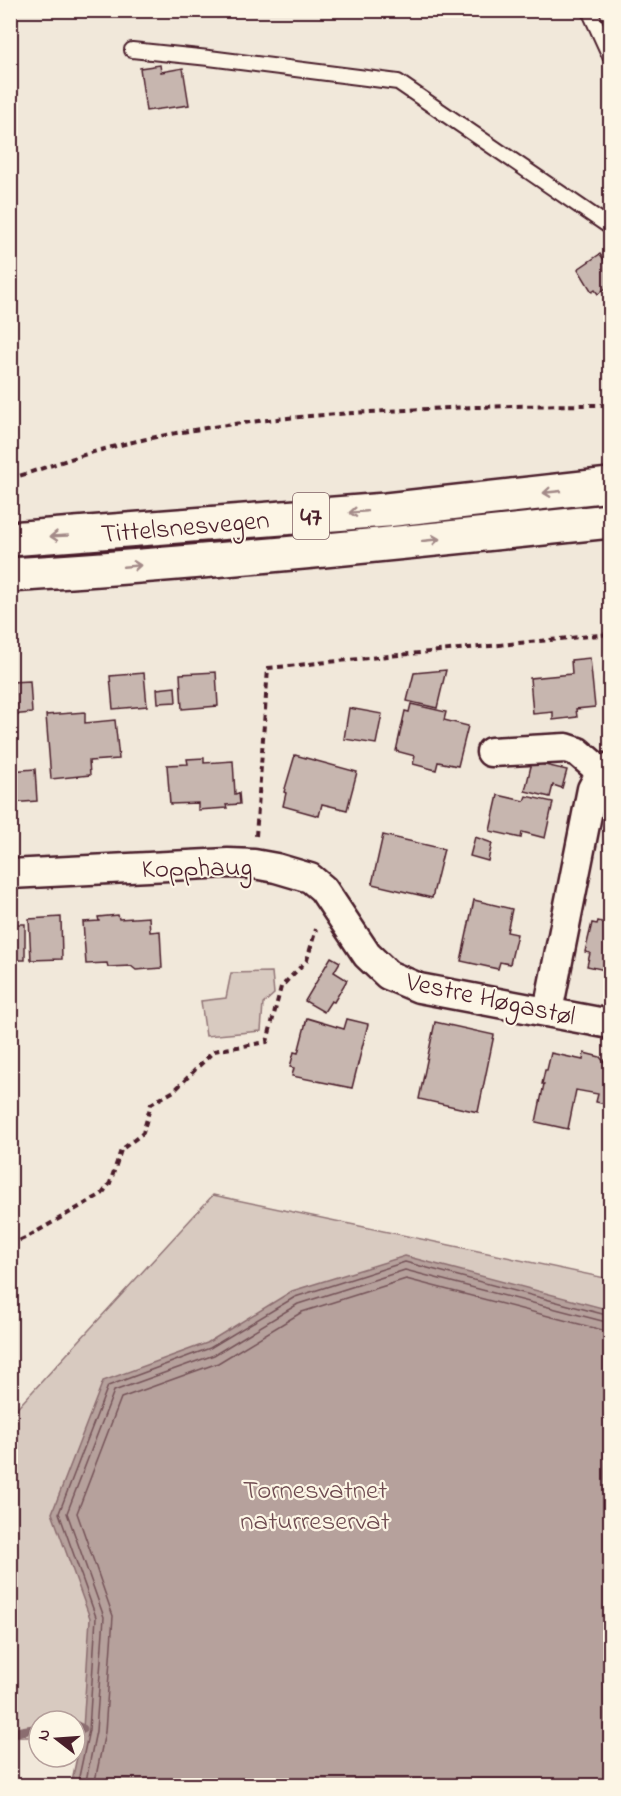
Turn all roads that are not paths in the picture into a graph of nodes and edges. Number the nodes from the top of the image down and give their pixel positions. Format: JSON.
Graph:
{"nodes":[{"id":1,"x":589,"y":10,"type":"edge"},
{"id":2,"x":132,"y":51,"type":"dead end"},
{"id":3,"x":610,"y":56,"type":"edge"},
{"id":4,"x":610,"y":227,"type":"edge"},
{"id":5,"x":610,"y":485,"type":"edge"},
{"id":6,"x":610,"y":521,"type":"edge"},
{"id":7,"x":10,"y":539,"type":"edge"},
{"id":8,"x":10,"y":575,"type":"edge"},
{"id":9,"x":491,"y":753,"type":"dead end"},
{"id":10,"x":606,"y":769,"type":"edge"},
{"id":11,"x":10,"y":874,"type":"edge"},
{"id":12,"x":354,"y":935,"type":"joint"},
{"id":13,"x":548,"y":1011,"type":"junction"},
{"id":14,"x":610,"y":1024,"type":"edge"}],
"edges":[{"from":1,"to":3,"type":"lane"},
{"from":2,"to":4,"type":"lane"},
{"from":5,"to":7,"type":"main road","name":"Tittelsnesvegen","number":"47","one_way":true},
{"from":8,"to":6,"type":"main road","name":"Tittelsnesvegen","number":"47","one_way":true},
{"from":9,"to":10,"type":"street"},
{"from":10,"to":13,"type":"street"},
{"from":11,"to":12,"type":"street","name":"Kopphaug"},
{"from":12,"to":13,"type":"street","name":"Vestre Høgastøl"},
{"from":13,"to":14,"type":"street","name":"Vestre Høgastøl"}]}
